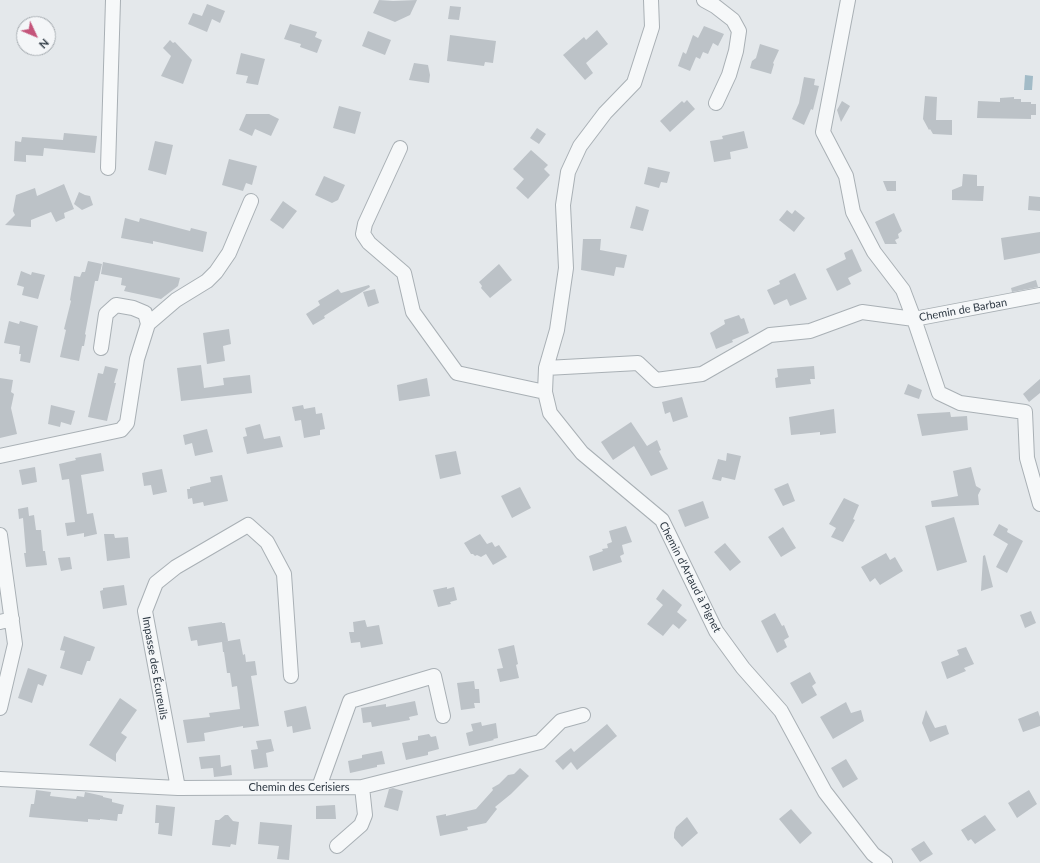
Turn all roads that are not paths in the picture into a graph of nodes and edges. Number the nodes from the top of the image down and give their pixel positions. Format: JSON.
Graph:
{"nodes":[{"id":1,"x":113,"y":0,"type":"edge"},
{"id":2,"x":651,"y":0,"type":"edge"},
{"id":3,"x":704,"y":0,"type":"edge"},
{"id":4,"x":848,"y":0,"type":"edge"},
{"id":5,"x":716,"y":102,"type":"dead end"},
{"id":6,"x":400,"y":148,"type":"dead end"},
{"id":7,"x":108,"y":168,"type":"dead end"},
{"id":8,"x":251,"y":201,"type":"dead end"},
{"id":9,"x":1040,"y":295,"type":"edge"},
{"id":10,"x":914,"y":319,"type":"junction"},
{"id":11,"x":148,"y":324,"type":"junction"},
{"id":12,"x":101,"y":348,"type":"dead end"},
{"id":13,"x":546,"y":368,"type":"junction"},
{"id":14,"x":545,"y":392,"type":"junction"},
{"id":15,"x":0,"y":456,"type":"edge"},
{"id":16,"x":1040,"y":504,"type":"edge"},
{"id":17,"x":0,"y":535,"type":"edge"},
{"id":18,"x":1,"y":559,"type":"edge"},
{"id":19,"x":6,"y":621,"type":"edge"},
{"id":20,"x":291,"y":676,"type":"dead end"},
{"id":21,"x":0,"y":708,"type":"edge"},
{"id":22,"x":583,"y":715,"type":"dead end"},
{"id":23,"x":443,"y":716,"type":"dead end"},
{"id":24,"x":0,"y":779,"type":"edge"},
{"id":25,"x":319,"y":787,"type":"junction"},
{"id":26,"x":362,"y":787,"type":"junction"},
{"id":27,"x":178,"y":788,"type":"junction"},
{"id":28,"x":337,"y":846,"type":"dead end"},
{"id":29,"x":885,"y":863,"type":"edge"}],
"edges":[{"from":1,"to":7,"type":"street"},
{"from":2,"to":13,"type":"street","name":"Chemin d'Artaud à Pignet"},
{"from":3,"to":5,"type":"street"},
{"from":4,"to":10,"type":"street"},
{"from":6,"to":14,"type":"street"},
{"from":8,"to":11,"type":"street"},
{"from":9,"to":10,"type":"street","name":"Chemin de Barban"},
{"from":10,"to":13,"type":"street","name":"Chemin de Barban"},
{"from":10,"to":16,"type":"street"},
{"from":11,"to":12,"type":"street"},
{"from":11,"to":15,"type":"street"},
{"from":13,"to":14,"type":"street","name":"Chemin d'Artaud à Pignet"},
{"from":14,"to":29,"type":"street","name":"Chemin d'Artaud à Pignet"},
{"from":17,"to":18,"type":"street"},
{"from":18,"to":19,"type":"street"},
{"from":19,"to":21,"type":"street"},
{"from":20,"to":27,"type":"street","name":"Impasse des Écureuils"},
{"from":22,"to":26,"type":"street","name":"Chemin des Cerisiers"},
{"from":23,"to":25,"type":"street"},
{"from":24,"to":27,"type":"street","name":"Chemin des Cerisiers"},
{"from":25,"to":26,"type":"street","name":"Chemin des Cerisiers"},
{"from":25,"to":27,"type":"street","name":"Chemin des Cerisiers"},
{"from":26,"to":28,"type":"street"}]}
